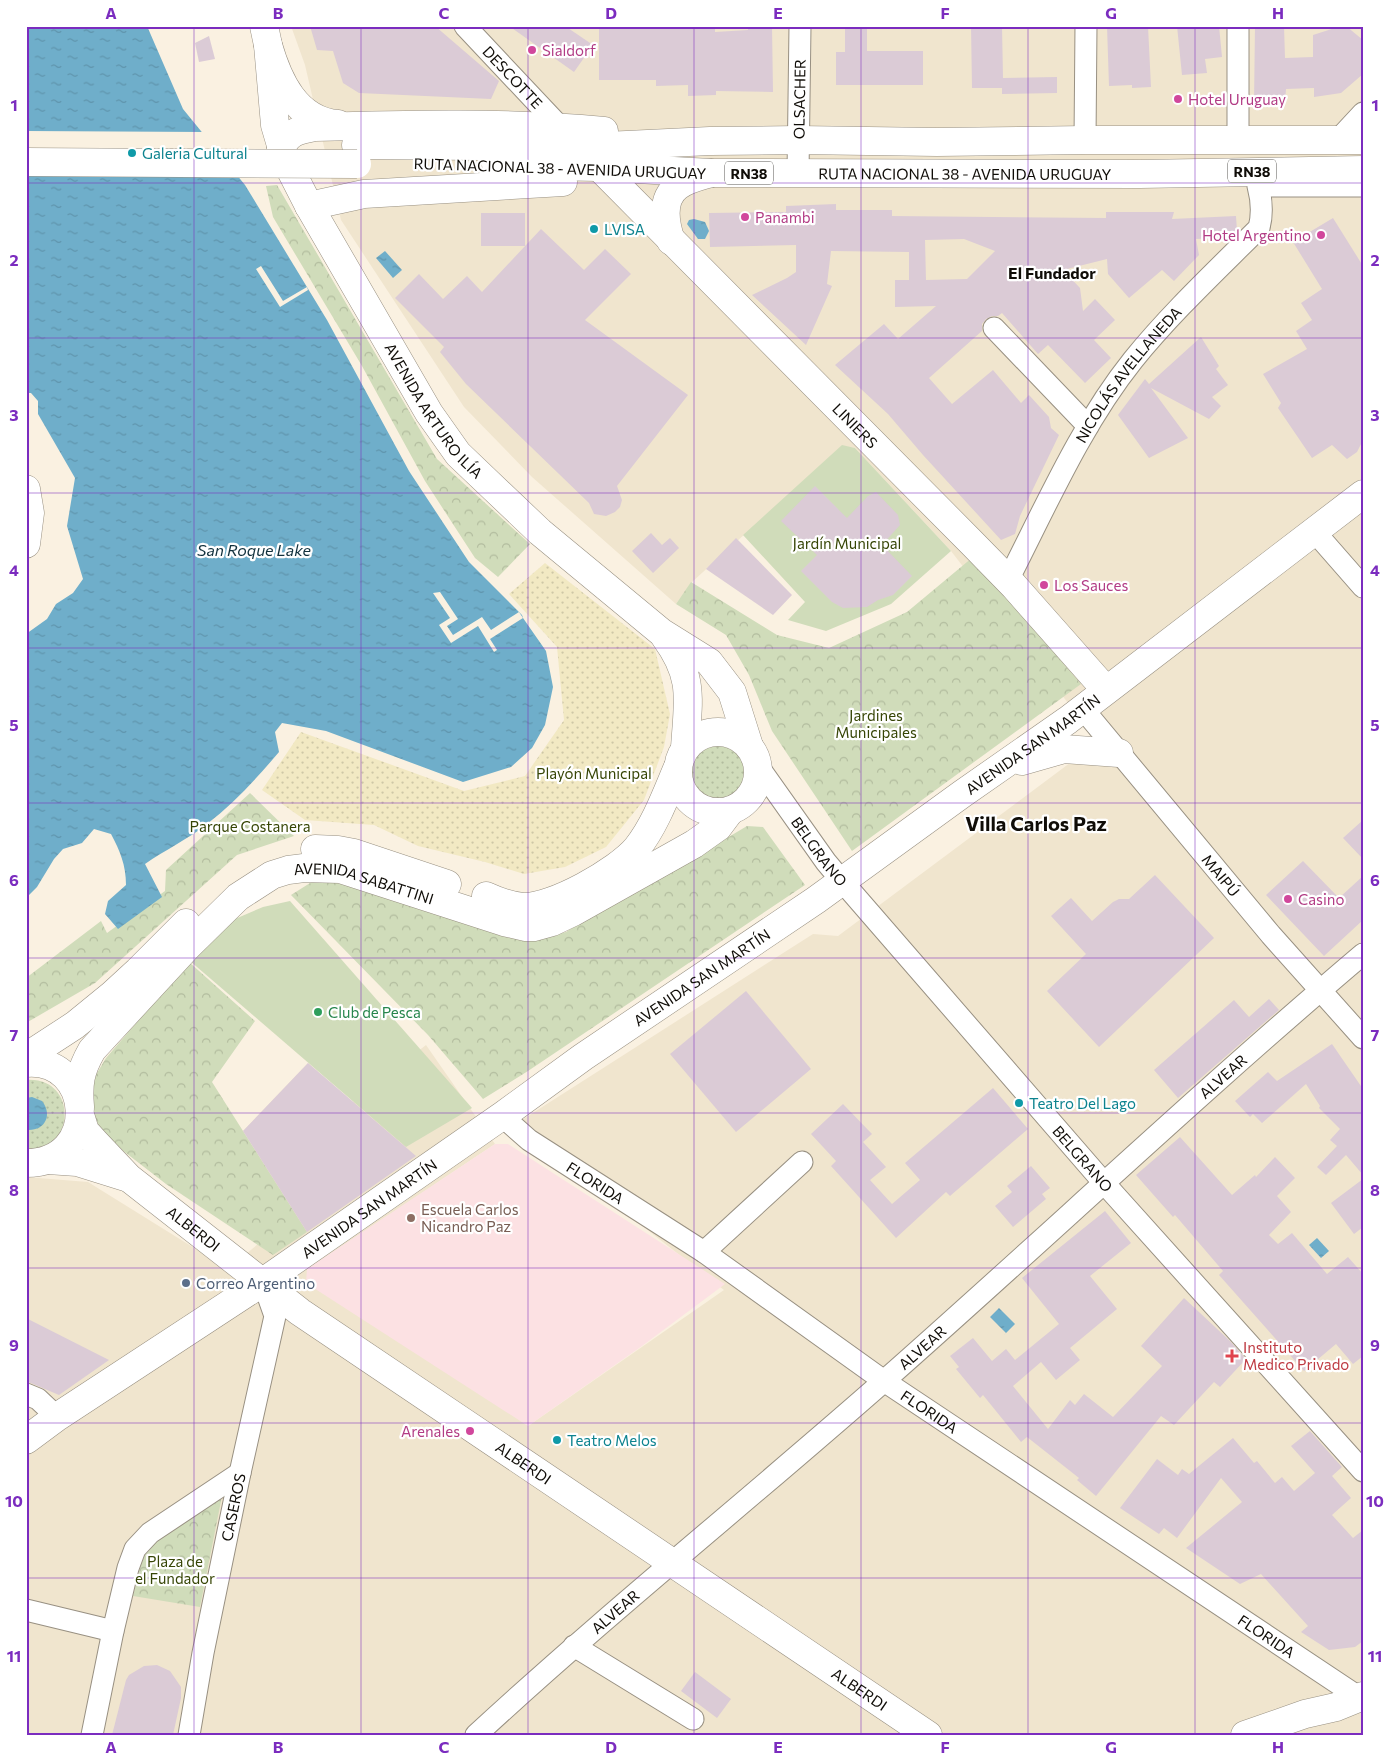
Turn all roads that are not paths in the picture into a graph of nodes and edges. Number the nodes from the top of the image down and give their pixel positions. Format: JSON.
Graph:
{"nodes":[{"id":1,"x":465,"y":26,"type":"edge"},
{"id":2,"x":800,"y":26,"type":"edge"},
{"id":3,"x":1086,"y":26,"type":"edge"},
{"id":4,"x":1238,"y":26,"type":"edge"},
{"id":5,"x":266,"y":36,"type":"edge"},
{"id":6,"x":1363,"y":113,"type":"edge"},
{"id":7,"x":560,"y":127,"type":"junction"},
{"id":8,"x":798,"y":140,"type":"junction"},
{"id":9,"x":1085,"y":140,"type":"junction"},
{"id":10,"x":1238,"y":140,"type":"junction"},
{"id":11,"x":1350,"y":140,"type":"edge"},
{"id":12,"x":710,"y":141,"type":"junction"},
{"id":13,"x":26,"y":143,"type":"edge"},
{"id":14,"x":357,"y":145,"type":"junction"},
{"id":15,"x":281,"y":148,"type":"junction"},
{"id":16,"x":26,"y":162,"type":"edge"},
{"id":17,"x":1363,"y":170,"type":"edge"},
{"id":18,"x":938,"y":172,"type":"junction"},
{"id":19,"x":1183,"y":172,"type":"junction"},
{"id":20,"x":605,"y":173,"type":"junction"},
{"id":21,"x":711,"y":173,"type":"junction"},
{"id":22,"x":798,"y":173,"type":"junction"},
{"id":23,"x":1140,"y":174,"type":"junction"},
{"id":24,"x":1258,"y":186,"type":"junction"},
{"id":25,"x":1363,"y":186,"type":"edge"},
{"id":26,"x":308,"y":206,"type":"junction"},
{"id":27,"x":671,"y":241,"type":"junction"},
{"id":28,"x":994,"y":328,"type":"dead end"},
{"id":29,"x":1088,"y":426,"type":"junction"},
{"id":30,"x":26,"y":490,"type":"edge"},
{"id":31,"x":1363,"y":494,"type":"edge"},
{"id":32,"x":1314,"y":531,"type":"junction"},
{"id":33,"x":26,"y":544,"type":"edge"},
{"id":34,"x":1008,"y":580,"type":"junction"},
{"id":35,"x":1363,"y":587,"type":"edge"},
{"id":36,"x":655,"y":628,"type":"junction"},
{"id":37,"x":1106,"y":690,"type":"junction"},
{"id":38,"x":1083,"y":709,"type":"junction"},
{"id":39,"x":1120,"y":753,"type":"junction"},
{"id":40,"x":754,"y":756,"type":"junction"},
{"id":41,"x":681,"y":758,"type":"junction"},
{"id":42,"x":997,"y":769,"type":"junction"},
{"id":43,"x":730,"y":811,"type":"junction"},
{"id":44,"x":842,"y":880,"type":"junction"},
{"id":45,"x":1363,"y":954,"type":"edge"},
{"id":46,"x":1321,"y":990,"type":"junction"},
{"id":47,"x":1363,"y":1038,"type":"edge"},
{"id":48,"x":26,"y":1057,"type":"edge"},
{"id":49,"x":26,"y":1063,"type":"edge"},
{"id":50,"x":80,"y":1113,"type":"junction"},
{"id":51,"x":502,"y":1116,"type":"junction"},
{"id":52,"x":37,"y":1162,"type":"edge"},
{"id":53,"x":802,"y":1162,"type":"dead end"},
{"id":54,"x":129,"y":1178,"type":"junction"},
{"id":55,"x":1104,"y":1183,"type":"junction"},
{"id":56,"x":704,"y":1252,"type":"junction"},
{"id":57,"x":263,"y":1282,"type":"junction"},
{"id":58,"x":884,"y":1381,"type":"junction"},
{"id":59,"x":26,"y":1394,"type":"edge"},
{"id":60,"x":57,"y":1417,"type":"junction"},
{"id":61,"x":26,"y":1440,"type":"edge"},
{"id":62,"x":1363,"y":1472,"type":"edge"},
{"id":63,"x":240,"y":1473,"type":"junction"},
{"id":64,"x":673,"y":1562,"type":"junction"},
{"id":65,"x":26,"y":1610,"type":"edge"},
{"id":66,"x":113,"y":1632,"type":"junction"},
{"id":67,"x":574,"y":1646,"type":"junction"},
{"id":68,"x":1355,"y":1700,"type":"edge"},
{"id":69,"x":693,"y":1719,"type":"dead end"},
{"id":70,"x":92,"y":1735,"type":"edge"},
{"id":71,"x":189,"y":1735,"type":"edge"},
{"id":72,"x":476,"y":1735,"type":"edge"},
{"id":73,"x":928,"y":1735,"type":"edge"},
{"id":74,"x":1245,"y":1735,"type":"edge"},
{"id":75,"x":1292,"y":1735,"type":"edge"}],
"edges":[{"from":1,"to":7,"type":"street","name":"DESCOTTE"},
{"from":2,"to":8,"type":"street","name":"OLSACHER"},
{"from":3,"to":9,"type":"street"},
{"from":4,"to":10,"type":"street"},
{"from":5,"to":14,"type":"main road"},
{"from":5,"to":15,"type":"main road"},
{"from":6,"to":11,"type":"street"},
{"from":7,"to":12,"type":"main road"},
{"from":7,"to":14,"type":"main road"},
{"from":8,"to":9,"type":"main road","name":"RUTA NACIONAL 38 - AVENIDA URUGUAY","number":"RN38"},
{"from":8,"to":12,"type":"main road","name":"RUTA NACIONAL 38 - AVENIDA URUGUAY","number":"RN38"},
{"from":8,"to":22,"type":"street","name":"OLSACHER"},
{"from":9,"to":10,"type":"main road","name":"RUTA NACIONAL 38 - AVENIDA URUGUAY","number":"RN38"},
{"from":9,"to":18,"type":"main road"},
{"from":10,"to":11,"type":"main road","name":"RUTA NACIONAL 38 - AVENIDA URUGUAY","number":"RN38"},
{"from":11,"to":19,"type":"main road"},
{"from":12,"to":14,"type":"main road","name":"RUTA NACIONAL 38 - AVENIDA URUGUAY","number":"RN38"},
{"from":13,"to":14,"type":"main road","name":"RUTA NACIONAL 38 - AVENIDA URUGUAY","number":"RN38"},
{"from":14,"to":15,"type":"main road"},
{"from":14,"to":16,"type":"main road","name":"RUTA NACIONAL 38 - AVENIDA URUGUAY","number":"RN38","bridge":true},
{"from":14,"to":20,"type":"main road","name":"RUTA NACIONAL 38 - AVENIDA URUGUAY","number":"RN38"},
{"from":15,"to":26,"type":"main road","name":"AVENIDA ARTURO ILÍA"},
{"from":17,"to":19,"type":"main road","name":"RUTA NACIONAL 38 - AVENIDA URUGUAY","number":"RN38"},
{"from":18,"to":22,"type":"main road","name":"RUTA NACIONAL 38 - AVENIDA URUGUAY","number":"RN38"},
{"from":18,"to":23,"type":"main road","name":"RUTA NACIONAL 38 - AVENIDA URUGUAY","number":"RN38"},
{"from":19,"to":23,"type":"main road","name":"RUTA NACIONAL 38 - AVENIDA URUGUAY","number":"RN38"},
{"from":20,"to":21,"type":"main road","name":"RUTA NACIONAL 38 - AVENIDA URUGUAY","number":"RN38"},
{"from":20,"to":26,"type":"main road"},
{"from":20,"to":27,"type":"main road","name":"LINIERS"},
{"from":21,"to":22,"type":"main road","name":"RUTA NACIONAL 38 - AVENIDA URUGUAY","number":"RN38"},
{"from":21,"to":27,"type":"main road"},
{"from":23,"to":24,"type":"main road"},
{"from":24,"to":25,"type":"street"},
{"from":24,"to":29,"type":"street","name":"NICOLÁS AVELLANEDA"},
{"from":26,"to":36,"type":"main road","name":"AVENIDA ARTURO ILÍA"},
{"from":27,"to":34,"type":"main road","name":"LINIERS"},
{"from":28,"to":29,"type":"street"},
{"from":29,"to":34,"type":"street","name":"NICOLÁS AVELLANEDA"},
{"from":30,"to":33,"type":"main road"},
{"from":31,"to":32,"type":"main road","name":"AVENIDA SAN MARTÍN"},
{"from":32,"to":35,"type":"street"},
{"from":32,"to":37,"type":"main road","name":"AVENIDA SAN MARTÍN"},
{"from":34,"to":37,"type":"main road","name":"LINIERS"},
{"from":36,"to":40,"type":"main road"},
{"from":36,"to":41,"type":"main road","name":"AVENIDA SABATTINI"},
{"from":37,"to":38,"type":"main road","name":"AVENIDA SAN MARTÍN"},
{"from":38,"to":39,"type":"street","name":"MAIPÚ"},
{"from":38,"to":42,"type":"main road","name":"AVENIDA SAN MARTÍN"},
{"from":39,"to":42,"type":"main road"},
{"from":39,"to":46,"type":"street","name":"MAIPÚ"},
{"from":40,"to":41,"type":"main road"},
{"from":40,"to":43,"type":"main road"},
{"from":40,"to":44,"type":"street","name":"BELGRANO"},
{"from":41,"to":43,"type":"main road"},
{"from":41,"to":48,"type":"main road","name":"AVENIDA SABATTINI"},
{"from":42,"to":44,"type":"main road","name":"AVENIDA SAN MARTÍN"},
{"from":43,"to":50,"type":"main road","name":"AVENIDA SABATTINI"},
{"from":44,"to":51,"type":"main road","name":"AVENIDA SAN MARTÍN"},
{"from":44,"to":55,"type":"street","name":"BELGRANO"},
{"from":45,"to":46,"type":"street","name":"ALVEAR"},
{"from":46,"to":47,"type":"street","name":"MAIPÚ"},
{"from":46,"to":55,"type":"street","name":"ALVEAR"},
{"from":49,"to":50,"type":"main road","name":"ALBERDI"},
{"from":50,"to":52,"type":"main road"},
{"from":50,"to":54,"type":"main road","name":"ALBERDI"},
{"from":51,"to":56,"type":"street","name":"FLORIDA"},
{"from":51,"to":57,"type":"main road","name":"AVENIDA SAN MARTÍN"},
{"from":52,"to":54,"type":"main road","name":"ALBERDI"},
{"from":53,"to":56,"type":"street"},
{"from":54,"to":57,"type":"main road","name":"ALBERDI"},
{"from":55,"to":58,"type":"street","name":"ALVEAR"},
{"from":55,"to":62,"type":"street","name":"BELGRANO"},
{"from":56,"to":58,"type":"street","name":"FLORIDA"},
{"from":57,"to":60,"type":"main road","name":"AVENIDA SAN MARTÍN"},
{"from":57,"to":63,"type":"street","name":"CASEROS"},
{"from":57,"to":64,"type":"main road","name":"ALBERDI"},
{"from":58,"to":64,"type":"street","name":"ALVEAR"},
{"from":58,"to":68,"type":"street","name":"FLORIDA"},
{"from":59,"to":60,"type":"street"},
{"from":60,"to":61,"type":"main road","name":"AVENIDA SAN MARTÍN"},
{"from":63,"to":66,"type":"street"},
{"from":63,"to":71,"type":"street","name":"CASEROS"},
{"from":64,"to":67,"type":"street","name":"ALVEAR"},
{"from":64,"to":73,"type":"main road","name":"ALBERDI"},
{"from":65,"to":66,"type":"street"},
{"from":66,"to":70,"type":"street"},
{"from":67,"to":69,"type":"street"},
{"from":67,"to":72,"type":"street","name":"ALVEAR"},
{"from":68,"to":74,"type":"main road"},
{"from":68,"to":75,"type":"main road"}]}
